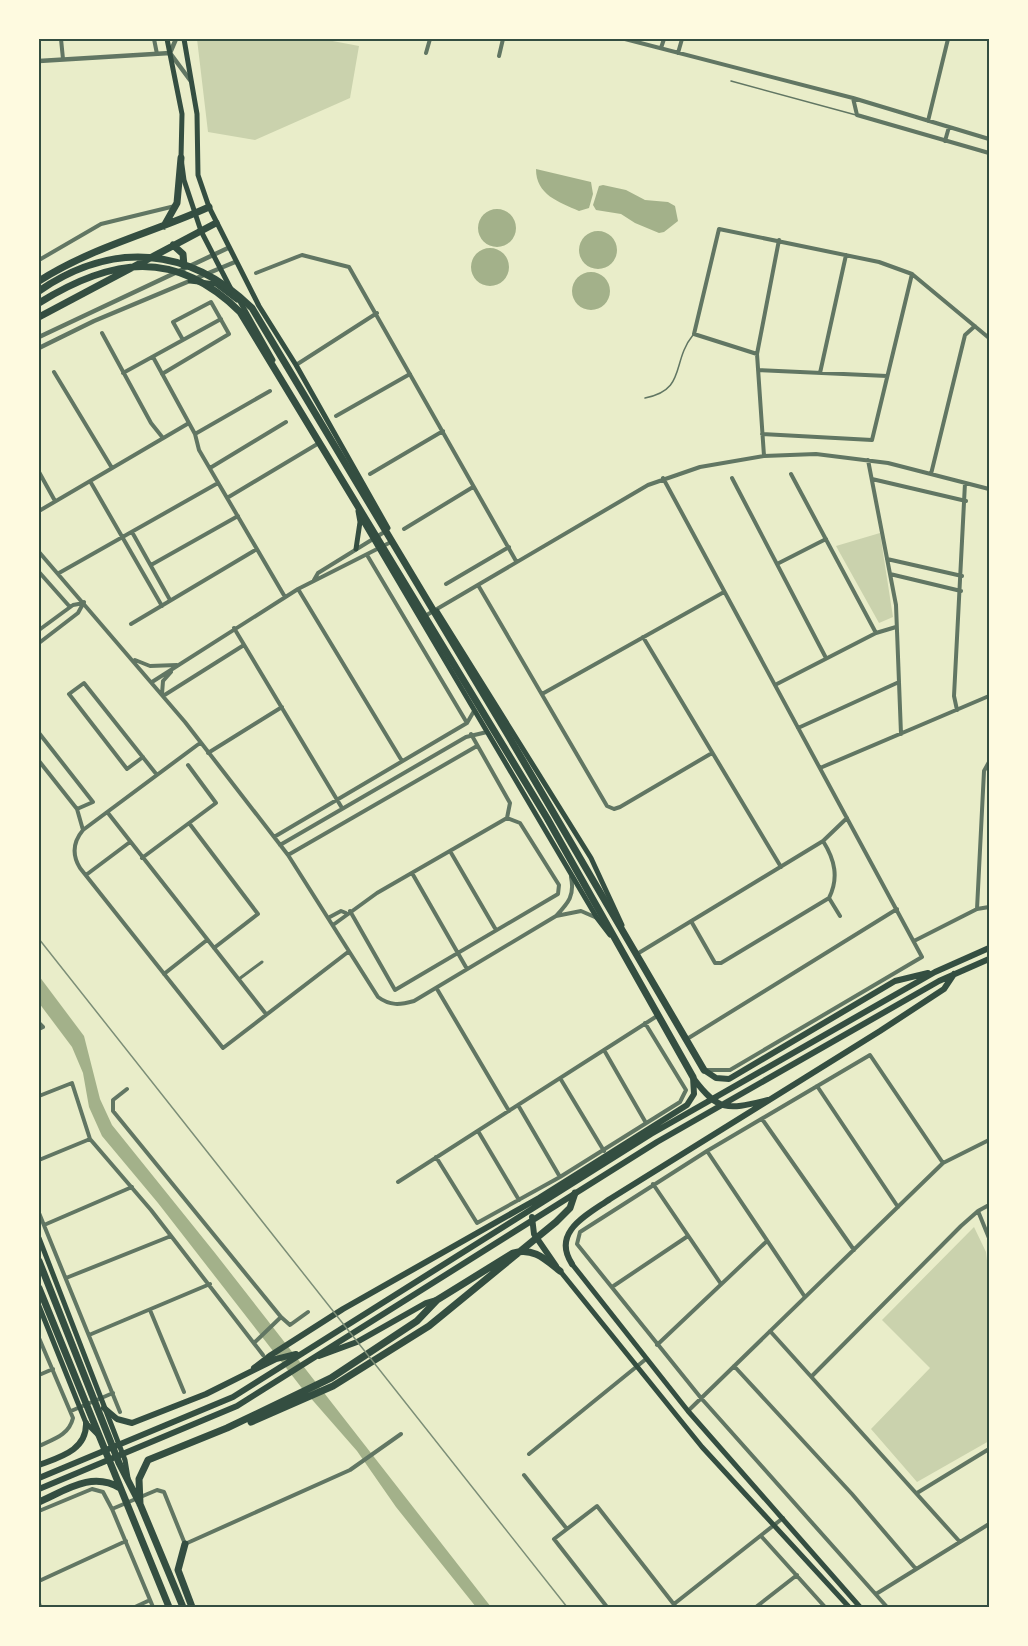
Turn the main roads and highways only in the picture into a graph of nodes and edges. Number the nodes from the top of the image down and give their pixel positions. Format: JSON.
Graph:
{"nodes":[{"id":1,"x":167,"y":39,"type":"edge"},
{"id":2,"x":184,"y":39,"type":"edge"},
{"id":3,"x":181,"y":158,"type":"junction"},
{"id":4,"x":209,"y":207,"type":"junction"},
{"id":5,"x":195,"y":214,"type":"junction"},
{"id":6,"x":216,"y":223,"type":"junction"},
{"id":7,"x":162,"y":228,"type":"junction"},
{"id":8,"x":201,"y":231,"type":"junction"},
{"id":9,"x":173,"y":245,"type":"junction"},
{"id":10,"x":87,"y":253,"type":"junction"},
{"id":11,"x":183,"y":269,"type":"road end"},
{"id":12,"x":39,"y":281,"type":"edge"},
{"id":13,"x":106,"y":281,"type":"junction"},
{"id":14,"x":190,"y":281,"type":"road end"},
{"id":15,"x":39,"y":291,"type":"edge"},
{"id":16,"x":39,"y":303,"type":"edge"},
{"id":17,"x":241,"y":303,"type":"junction"},
{"id":18,"x":39,"y":317,"type":"edge"},
{"id":19,"x":358,"y":511,"type":"junction"},
{"id":20,"x":356,"y":549,"type":"road end"},
{"id":21,"x":498,"y":705,"type":"junction"},
{"id":22,"x":478,"y":718,"type":"junction"},
{"id":23,"x":624,"y":933,"type":"junction"},
{"id":24,"x":615,"y":941,"type":"junction"},
{"id":25,"x":989,"y":948,"type":"edge"},
{"id":26,"x":989,"y":959,"type":"edge"},
{"id":27,"x":934,"y":972,"type":"junction"},
{"id":28,"x":954,"y":974,"type":"junction"},
{"id":29,"x":704,"y":1070,"type":"joint"},
{"id":30,"x":693,"y":1077,"type":"junction"},
{"id":31,"x":774,"y":1098,"type":"junction"},
{"id":32,"x":575,"y":1193,"type":"junction"},
{"id":33,"x":539,"y":1198,"type":"junction"},
{"id":34,"x":39,"y":1238,"type":"edge"},
{"id":35,"x":39,"y":1261,"type":"edge"},
{"id":36,"x":572,"y":1264,"type":"joint"},
{"id":37,"x":560,"y":1271,"type":"junction"},
{"id":38,"x":39,"y":1288,"type":"edge"},
{"id":39,"x":437,"y":1300,"type":"junction"},
{"id":40,"x":39,"y":1306,"type":"edge"},
{"id":41,"x":57,"y":1341,"type":"junction"},
{"id":42,"x":302,"y":1353,"type":"junction"},
{"id":43,"x":308,"y":1361,"type":"junction"},
{"id":44,"x":254,"y":1368,"type":"junction"},
{"id":45,"x":297,"y":1399,"type":"junction"},
{"id":46,"x":104,"y":1408,"type":"junction"},
{"id":47,"x":86,"y":1423,"type":"junction"},
{"id":48,"x":99,"y":1437,"type":"junction"},
{"id":49,"x":39,"y":1465,"type":"edge"},
{"id":50,"x":39,"y":1478,"type":"edge"},
{"id":51,"x":128,"y":1478,"type":"junction"},
{"id":52,"x":120,"y":1488,"type":"junction"},
{"id":53,"x":39,"y":1489,"type":"edge"},
{"id":54,"x":39,"y":1502,"type":"edge"},
{"id":55,"x":140,"y":1504,"type":"junction"},
{"id":56,"x":185,"y":1544,"type":"road end"},
{"id":57,"x":169,"y":1607,"type":"edge"},
{"id":58,"x":183,"y":1607,"type":"edge"},
{"id":59,"x":192,"y":1607,"type":"edge"},
{"id":60,"x":849,"y":1607,"type":"edge"},
{"id":61,"x":860,"y":1607,"type":"edge"}],
"edges":[{"from":1,"to":3,"type":"main road"},
{"from":2,"to":4,"type":"main road"},
{"from":3,"to":5,"type":"main road"},
{"from":3,"to":7,"type":"highway"},
{"from":4,"to":5,"type":"highway"},
{"from":4,"to":6,"type":"main road"},
{"from":5,"to":7,"type":"highway"},
{"from":5,"to":8,"type":"main road"},
{"from":6,"to":8,"type":"highway"},
{"from":6,"to":21,"type":"main road"},
{"from":7,"to":10,"type":"highway"},
{"from":8,"to":9,"type":"highway"},
{"from":8,"to":17,"type":"main road"},
{"from":9,"to":11,"type":"highway"},
{"from":9,"to":13,"type":"highway"},
{"from":10,"to":12,"type":"highway"},
{"from":10,"to":13,"type":"highway"},
{"from":13,"to":18,"type":"highway"},
{"from":14,"to":17,"type":"main road"},
{"from":15,"to":23,"type":"highway"},
{"from":16,"to":24,"type":"highway"},
{"from":17,"to":19,"type":"main road"},
{"from":19,"to":20,"type":"main road"},
{"from":19,"to":22,"type":"main road"},
{"from":21,"to":22,"type":"main road"},
{"from":21,"to":23,"type":"main road"},
{"from":22,"to":24,"type":"main road"},
{"from":23,"to":29,"type":"highway"},
{"from":24,"to":30,"type":"highway"},
{"from":25,"to":27,"type":"highway"},
{"from":26,"to":28,"type":"highway"},
{"from":27,"to":29,"type":"highway"},
{"from":27,"to":42,"type":"highway"},
{"from":28,"to":31,"type":"highway"},
{"from":28,"to":32,"type":"highway"},
{"from":30,"to":31,"type":"highway"},
{"from":30,"to":33,"type":"highway"},
{"from":31,"to":36,"type":"highway"},
{"from":32,"to":43,"type":"highway"},
{"from":32,"to":45,"type":"highway"},
{"from":33,"to":37,"type":"highway"},
{"from":33,"to":44,"type":"highway"},
{"from":34,"to":46,"type":"main road"},
{"from":35,"to":51,"type":"highway"},
{"from":36,"to":61,"type":"main road"},
{"from":37,"to":39,"type":"highway"},
{"from":37,"to":60,"type":"main road"},
{"from":38,"to":41,"type":"highway"},
{"from":39,"to":43,"type":"highway"},
{"from":39,"to":45,"type":"highway"},
{"from":40,"to":41,"type":"main road"},
{"from":41,"to":47,"type":"main road"},
{"from":41,"to":48,"type":"highway"},
{"from":42,"to":44,"type":"highway"},
{"from":42,"to":50,"type":"highway"},
{"from":43,"to":53,"type":"highway"},
{"from":44,"to":46,"type":"highway"},
{"from":45,"to":55,"type":"highway"},
{"from":46,"to":51,"type":"main road"},
{"from":47,"to":48,"type":"main road"},
{"from":47,"to":49,"type":"highway"},
{"from":48,"to":52,"type":"highway"},
{"from":51,"to":55,"type":"highway"},
{"from":52,"to":54,"type":"highway"},
{"from":52,"to":57,"type":"highway"},
{"from":55,"to":58,"type":"highway"},
{"from":56,"to":59,"type":"highway"}]}
